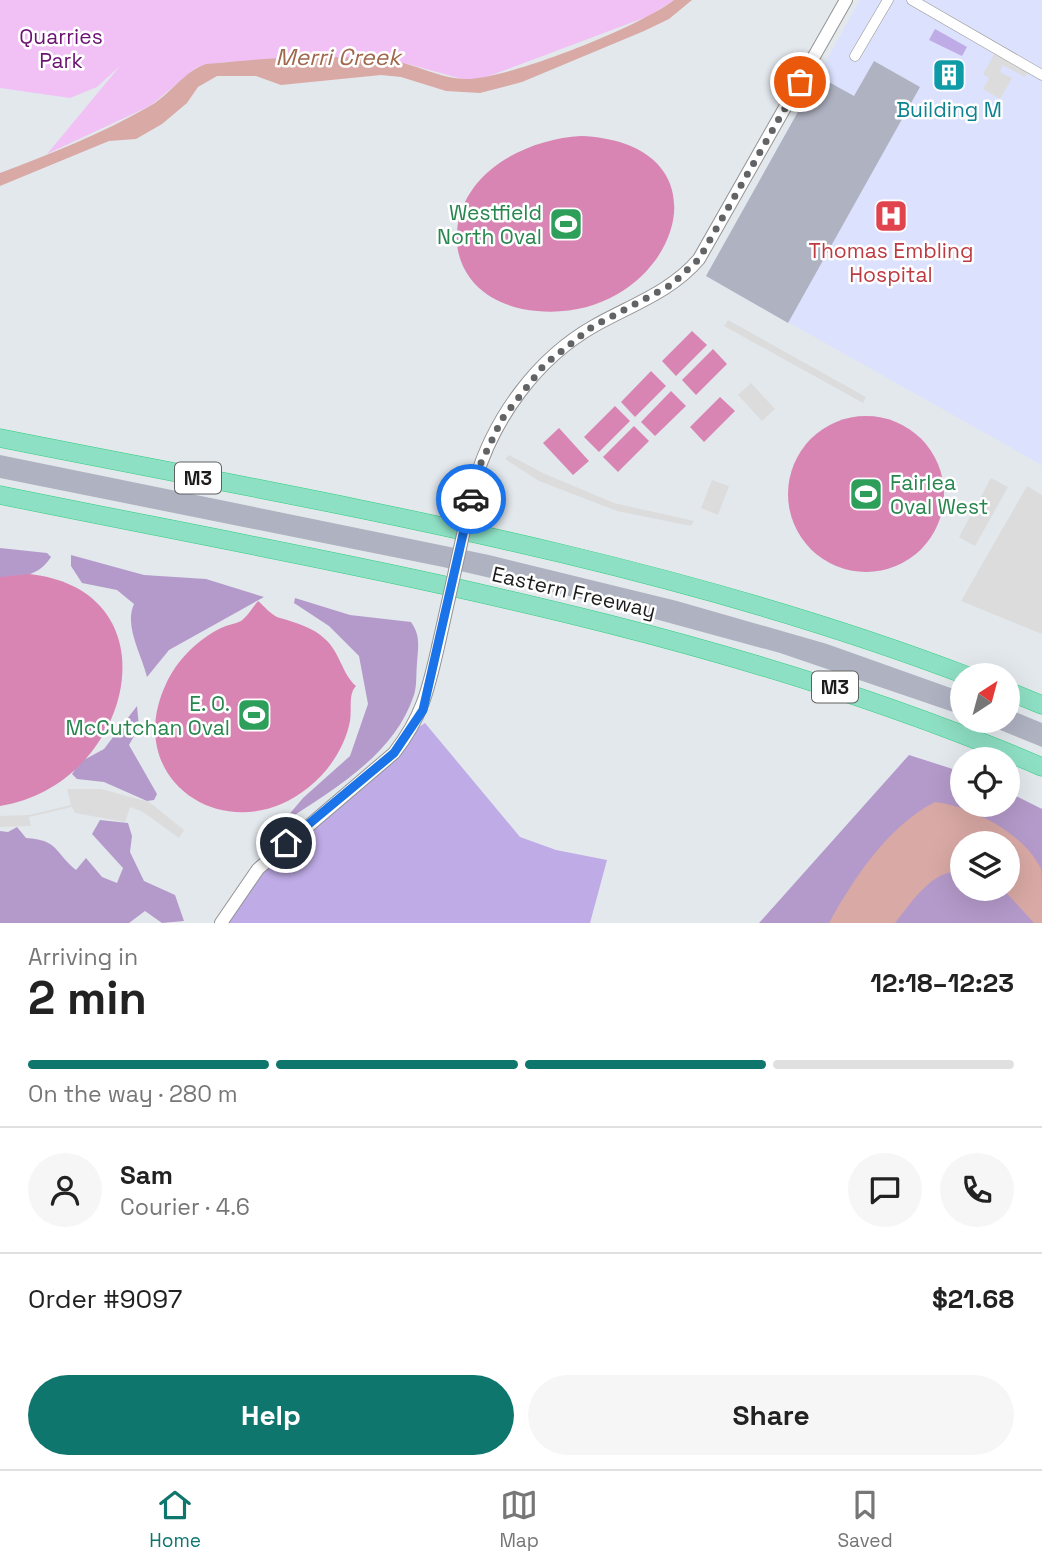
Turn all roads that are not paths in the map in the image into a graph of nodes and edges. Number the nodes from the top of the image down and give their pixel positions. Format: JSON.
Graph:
{"nodes":[{"id":1,"x":846,"y":0,"type":"edge"},
{"id":2,"x":888,"y":0,"type":"edge"},
{"id":3,"x":912,"y":0,"type":"edge"},
{"id":4,"x":855,"y":56,"type":"dead end"},
{"id":5,"x":1042,"y":75,"type":"edge"},
{"id":6,"x":0,"y":438,"type":"edge"},
{"id":7,"x":0,"y":495,"type":"edge"},
{"id":8,"x":950,"y":670,"type":"edge"},
{"id":9,"x":1020,"y":696,"type":"edge"},
{"id":10,"x":1042,"y":705,"type":"edge"},
{"id":11,"x":1042,"y":766,"type":"edge"},
{"id":12,"x":221,"y":923,"type":"edge"}],
"edges":[{"from":1,"to":12,"type":"street","bridge":true},
{"from":2,"to":4,"type":"street"},
{"from":3,"to":5,"type":"street"},
{"from":6,"to":8,"type":"highway","name":"Eastern Freeway","number":"M3"},
{"from":7,"to":11,"type":"highway","name":"Eastern Freeway","number":"M3"},
{"from":9,"to":10,"type":"highway"}]}
